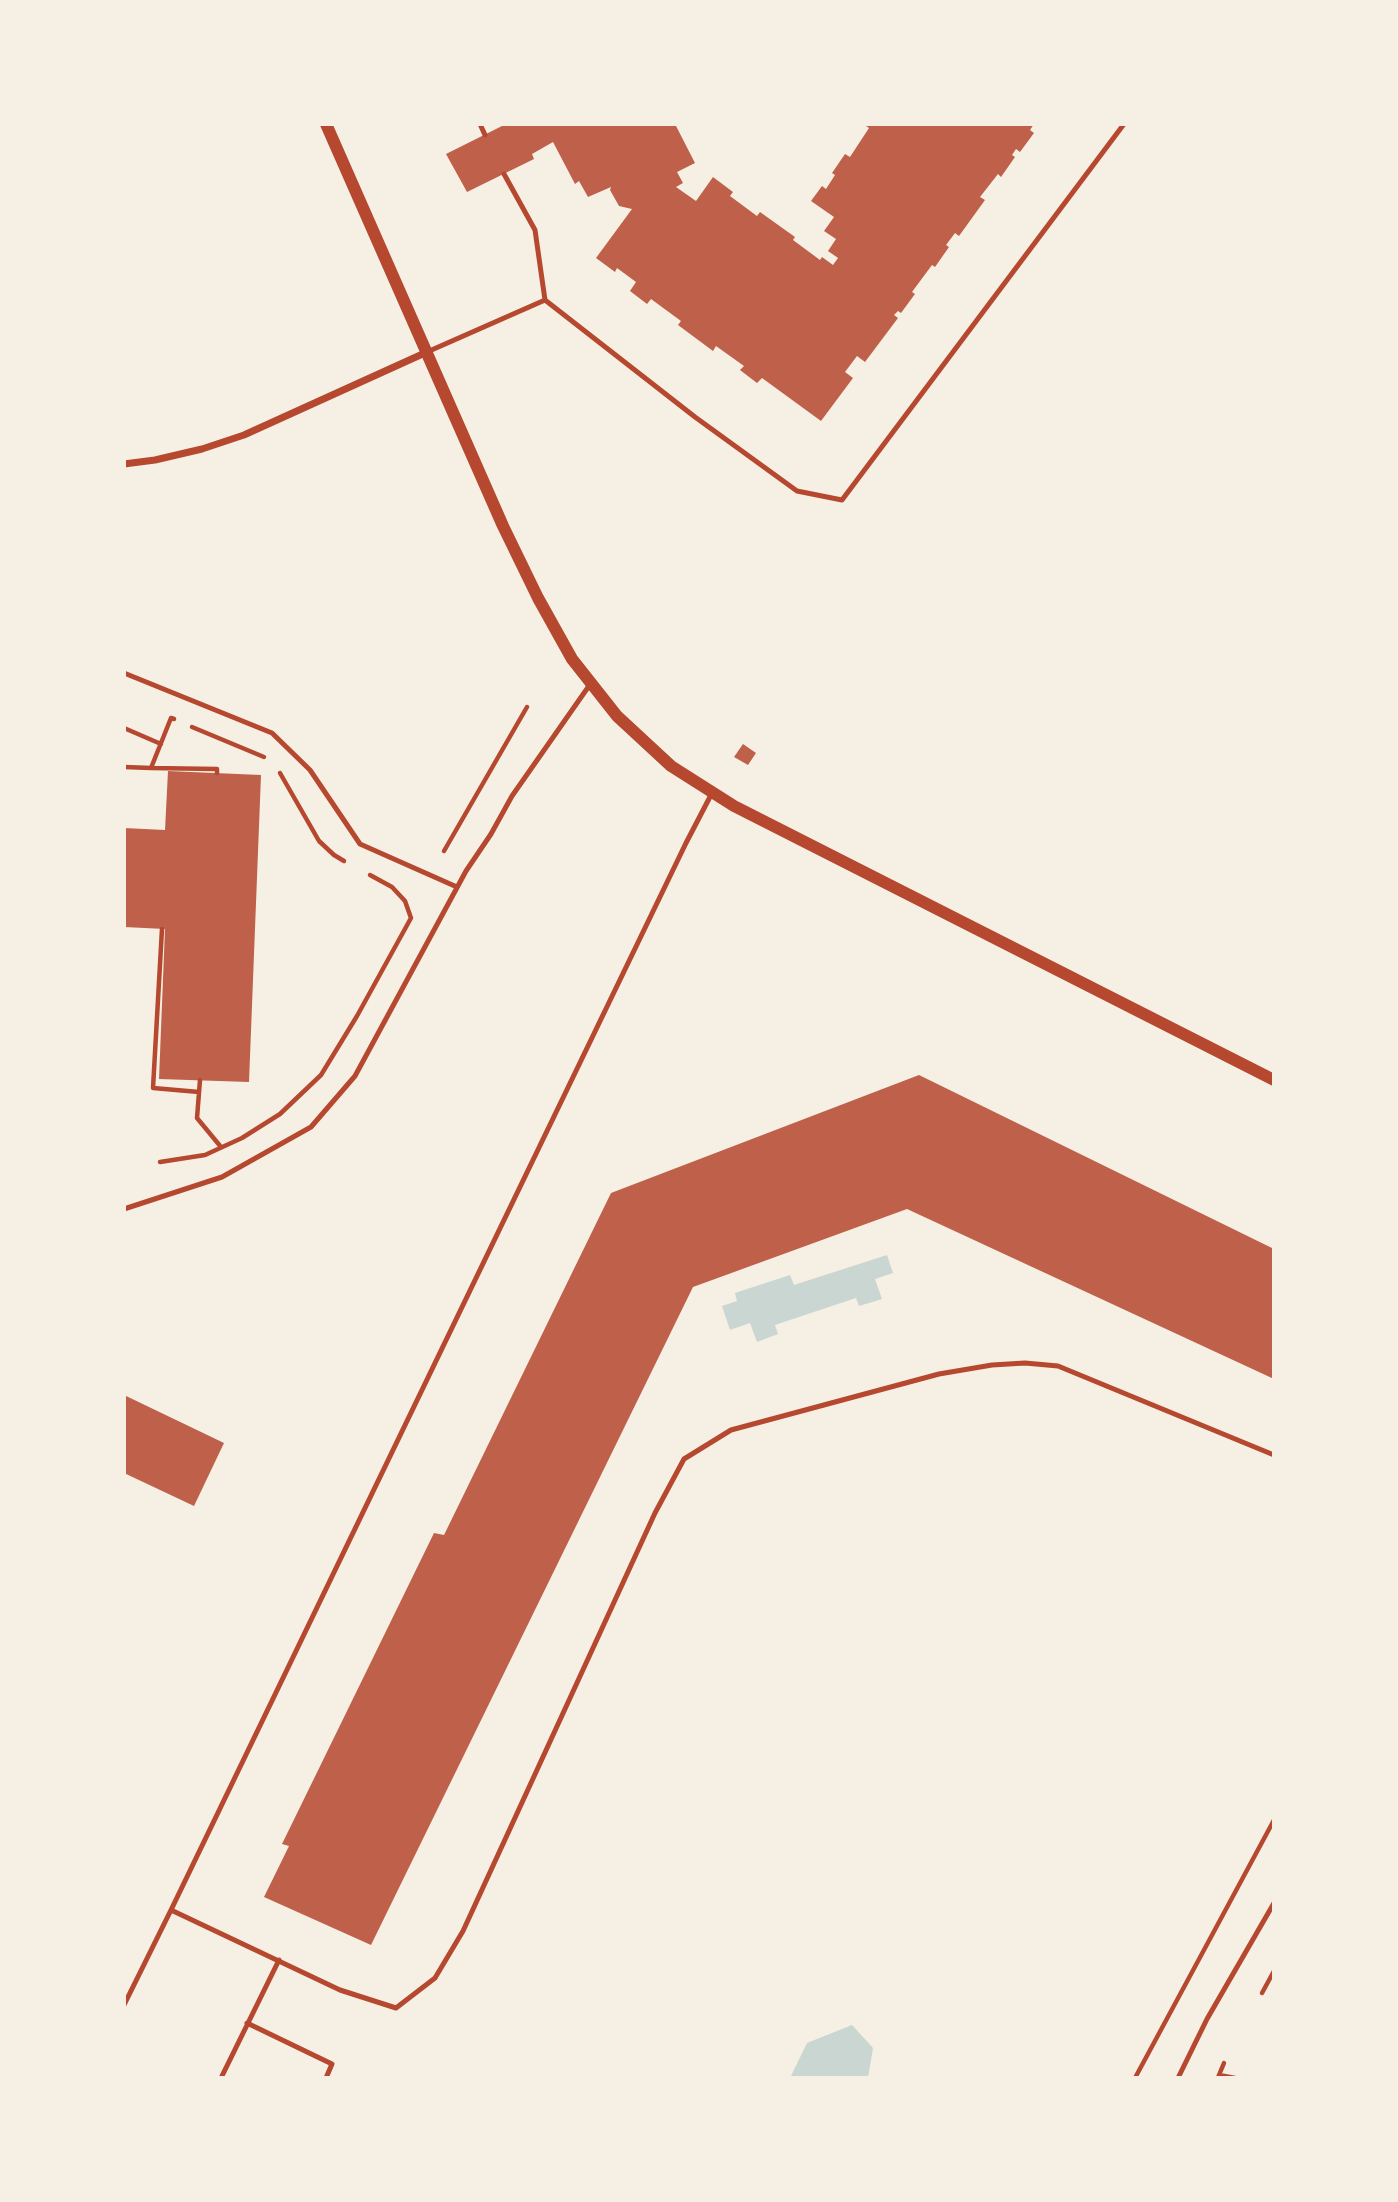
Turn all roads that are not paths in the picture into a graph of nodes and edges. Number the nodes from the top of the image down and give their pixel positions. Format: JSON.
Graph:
{"nodes":[{"id":1,"x":326,"y":124,"type":"edge"},
{"id":2,"x":480,"y":124,"type":"edge"},
{"id":3,"x":1124,"y":124,"type":"edge"},
{"id":4,"x":485,"y":135,"type":"dead end"},
{"id":5,"x":504,"y":174,"type":"dead end"},
{"id":6,"x":545,"y":300,"type":"junction"},
{"id":7,"x":427,"y":352,"type":"junction"},
{"id":8,"x":124,"y":464,"type":"edge"},
{"id":9,"x":124,"y":673,"type":"edge"},
{"id":10,"x":591,"y":683,"type":"junction"},
{"id":11,"x":712,"y":793,"type":"junction"},
{"id":12,"x":457,"y":887,"type":"junction"},
{"id":13,"x":1274,"y":1080,"type":"edge"},
{"id":14,"x":124,"y":1209,"type":"edge"},
{"id":15,"x":1274,"y":1455,"type":"edge"},
{"id":16,"x":1274,"y":1903,"type":"edge"},
{"id":17,"x":171,"y":1910,"type":"junction"},
{"id":18,"x":279,"y":1960,"type":"junction"},
{"id":19,"x":124,"y":2005,"type":"edge"},
{"id":20,"x":247,"y":2023,"type":"junction"},
{"id":21,"x":220,"y":2078,"type":"edge"},
{"id":22,"x":326,"y":2078,"type":"edge"},
{"id":23,"x":1178,"y":2078,"type":"edge"}],
"edges":[{"from":1,"to":7,"type":"street"},
{"from":2,"to":4,"type":"lane"},
{"from":3,"to":6,"type":"lane"},
{"from":5,"to":6,"type":"lane"},
{"from":6,"to":7,"type":"lane"},
{"from":7,"to":8,"type":"street"},
{"from":7,"to":10,"type":"street"},
{"from":9,"to":12,"type":"lane"},
{"from":10,"to":11,"type":"street"},
{"from":10,"to":12,"type":"lane"},
{"from":11,"to":13,"type":"street"},
{"from":11,"to":17,"type":"lane"},
{"from":12,"to":14,"type":"lane"},
{"from":15,"to":18,"type":"lane"},
{"from":16,"to":23,"type":"lane"},
{"from":17,"to":18,"type":"lane"},
{"from":17,"to":19,"type":"lane"},
{"from":18,"to":20,"type":"lane"},
{"from":20,"to":21,"type":"lane"},
{"from":20,"to":22,"type":"lane"}]}
